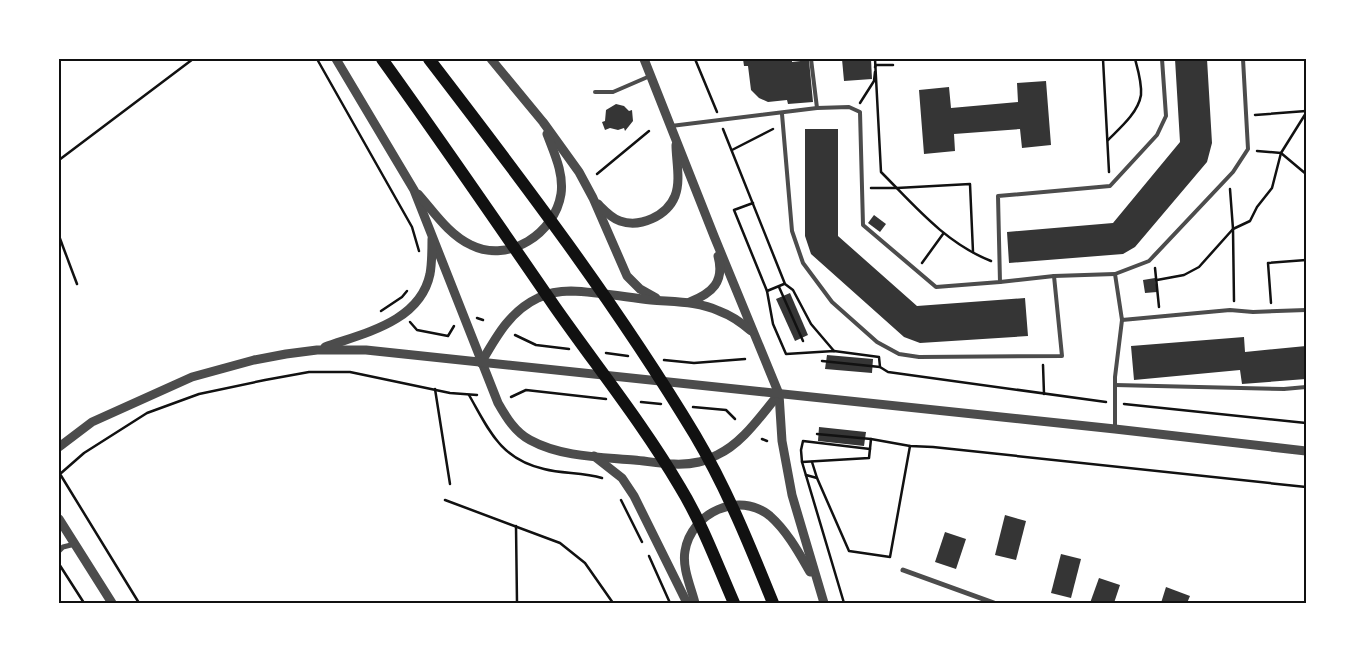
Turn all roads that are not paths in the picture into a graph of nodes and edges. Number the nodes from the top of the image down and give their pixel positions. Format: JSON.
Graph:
{"nodes":[{"id":1,"x":336,"y":59,"type":"edge"},
{"id":2,"x":382,"y":59,"type":"edge"},
{"id":3,"x":429,"y":59,"type":"edge"},
{"id":4,"x":492,"y":59,"type":"edge"},
{"id":5,"x":644,"y":59,"type":"edge"},
{"id":6,"x":811,"y":59,"type":"edge"},
{"id":7,"x":1162,"y":59,"type":"edge"},
{"id":8,"x":1243,"y":59,"type":"edge"},
{"id":9,"x":650,"y":76,"type":"junction"},
{"id":10,"x":596,"y":92,"type":"dead end"},
{"id":11,"x":818,"y":108,"type":"junction"},
{"id":12,"x":782,"y":114,"type":"junction"},
{"id":13,"x":543,"y":122,"type":"junction"},
{"id":14,"x":671,"y":126,"type":"junction"},
{"id":15,"x":675,"y":137,"type":"junction"},
{"id":16,"x":414,"y":190,"type":"junction"},
{"id":17,"x":593,"y":198,"type":"junction"},
{"id":18,"x":432,"y":234,"type":"junction"},
{"id":19,"x":714,"y":236,"type":"junction"},
{"id":20,"x":1115,"y":274,"type":"junction"},
{"id":21,"x":1054,"y":276,"type":"junction"},
{"id":22,"x":1000,"y":282,"type":"junction"},
{"id":23,"x":663,"y":301,"type":"junction"},
{"id":24,"x":687,"y":303,"type":"junction"},
{"id":25,"x":1306,"y":310,"type":"edge"},
{"id":26,"x":1122,"y":320,"type":"junction"},
{"id":27,"x":754,"y":334,"type":"junction"},
{"id":28,"x":317,"y":350,"type":"junction"},
{"id":29,"x":481,"y":363,"type":"junction"},
{"id":30,"x":1115,"y":385,"type":"junction"},
{"id":31,"x":1306,"y":387,"type":"edge"},
{"id":32,"x":779,"y":394,"type":"junction"},
{"id":33,"x":1115,"y":428,"type":"junction"},
{"id":34,"x":59,"y":447,"type":"edge"},
{"id":35,"x":1306,"y":451,"type":"edge"},
{"id":36,"x":594,"y":456,"type":"junction"},
{"id":37,"x":59,"y":519,"type":"edge"},
{"id":38,"x":75,"y":544,"type":"junction"},
{"id":39,"x":59,"y":551,"type":"edge"},
{"id":40,"x":903,"y":570,"type":"dead end"},
{"id":41,"x":819,"y":588,"type":"junction"},
{"id":42,"x":112,"y":603,"type":"edge"},
{"id":43,"x":687,"y":603,"type":"edge"},
{"id":44,"x":695,"y":603,"type":"edge"},
{"id":45,"x":734,"y":603,"type":"edge"},
{"id":46,"x":773,"y":603,"type":"edge"},
{"id":47,"x":824,"y":603,"type":"edge"},
{"id":48,"x":994,"y":603,"type":"edge"}],
"edges":[{"from":1,"to":16,"type":"street"},
{"from":2,"to":45,"type":"highway"},
{"from":3,"to":46,"type":"highway"},
{"from":4,"to":13,"type":"street"},
{"from":5,"to":9,"type":"street"},
{"from":6,"to":11,"type":"lane"},
{"from":7,"to":22,"type":"lane"},
{"from":8,"to":20,"type":"lane"},
{"from":9,"to":10,"type":"lane"},
{"from":9,"to":14,"type":"street"},
{"from":11,"to":12,"type":"lane"},
{"from":11,"to":22,"type":"lane"},
{"from":12,"to":14,"type":"lane"},
{"from":12,"to":21,"type":"lane"},
{"from":13,"to":16,"type":"street"},
{"from":13,"to":17,"type":"street"},
{"from":14,"to":15,"type":"street"},
{"from":15,"to":17,"type":"street"},
{"from":15,"to":19,"type":"street"},
{"from":16,"to":18,"type":"street"},
{"from":17,"to":23,"type":"street"},
{"from":18,"to":28,"type":"street"},
{"from":18,"to":29,"type":"street"},
{"from":19,"to":24,"type":"street"},
{"from":19,"to":27,"type":"street"},
{"from":20,"to":21,"type":"lane"},
{"from":20,"to":26,"type":"lane"},
{"from":21,"to":22,"type":"lane"},
{"from":23,"to":24,"type":"street"},
{"from":23,"to":29,"type":"street"},
{"from":24,"to":27,"type":"street"},
{"from":25,"to":26,"type":"lane"},
{"from":26,"to":30,"type":"lane"},
{"from":27,"to":32,"type":"street"},
{"from":28,"to":29,"type":"street"},
{"from":28,"to":34,"type":"street"},
{"from":29,"to":32,"type":"street"},
{"from":29,"to":36,"type":"street"},
{"from":30,"to":31,"type":"lane"},
{"from":30,"to":33,"type":"lane"},
{"from":32,"to":33,"type":"street"},
{"from":32,"to":36,"type":"street"},
{"from":32,"to":41,"type":"street"},
{"from":33,"to":35,"type":"street"},
{"from":36,"to":43,"type":"street"},
{"from":37,"to":38,"type":"street"},
{"from":38,"to":39,"type":"street"},
{"from":38,"to":42,"type":"street"},
{"from":40,"to":48,"type":"street"},
{"from":41,"to":44,"type":"street"},
{"from":41,"to":47,"type":"street"}]}
